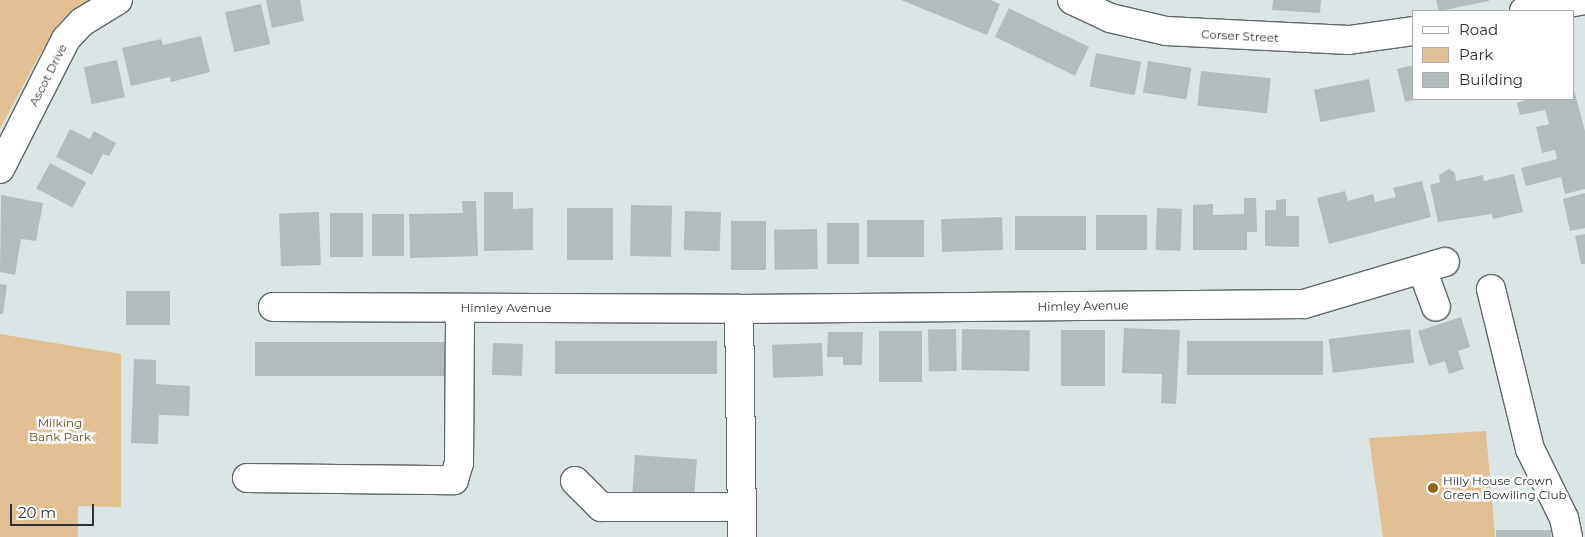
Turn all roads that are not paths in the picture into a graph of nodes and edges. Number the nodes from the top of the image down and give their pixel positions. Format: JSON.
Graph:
{"nodes":[{"id":1,"x":118,"y":0,"type":"edge"},
{"id":2,"x":1072,"y":0,"type":"edge"},
{"id":3,"x":1583,"y":0,"type":"edge"},
{"id":4,"x":1529,"y":10,"type":"edge"},
{"id":5,"x":1585,"y":11,"type":"edge"},
{"id":6,"x":1412,"y":31,"type":"edge"},
{"id":7,"x":0,"y":169,"type":"edge"},
{"id":8,"x":1491,"y":289,"type":"dead end"},
{"id":9,"x":273,"y":307,"type":"dead end"},
{"id":10,"x":1436,"y":307,"type":"dead end"},
{"id":11,"x":460,"y":308,"type":"junction"},
{"id":12,"x":739,"y":309,"type":"junction"},
{"id":13,"x":247,"y":478,"type":"dead end"},
{"id":14,"x":575,"y":480,"type":"dead end"},
{"id":15,"x":742,"y":523,"type":"edge"},
{"id":16,"x":612,"y":524,"type":"dead end"},
{"id":17,"x":1568,"y":537,"type":"edge"}],
"edges":[{"from":1,"to":7,"type":"street","name":"Ascot Drive"},
{"from":2,"to":6,"type":"street","name":"Corser Street"},
{"from":3,"to":4,"type":"street"},
{"from":3,"to":5,"type":"street"},
{"from":8,"to":17,"type":"street"},
{"from":9,"to":11,"type":"street","name":"Himley Avenue"},
{"from":10,"to":12,"type":"street","name":"Himley Avenue"},
{"from":11,"to":12,"type":"street","name":"Himley Avenue"},
{"from":11,"to":13,"type":"street"},
{"from":12,"to":15,"type":"street"},
{"from":14,"to":15,"type":"street"},
{"from":15,"to":16,"type":"street"}]}
